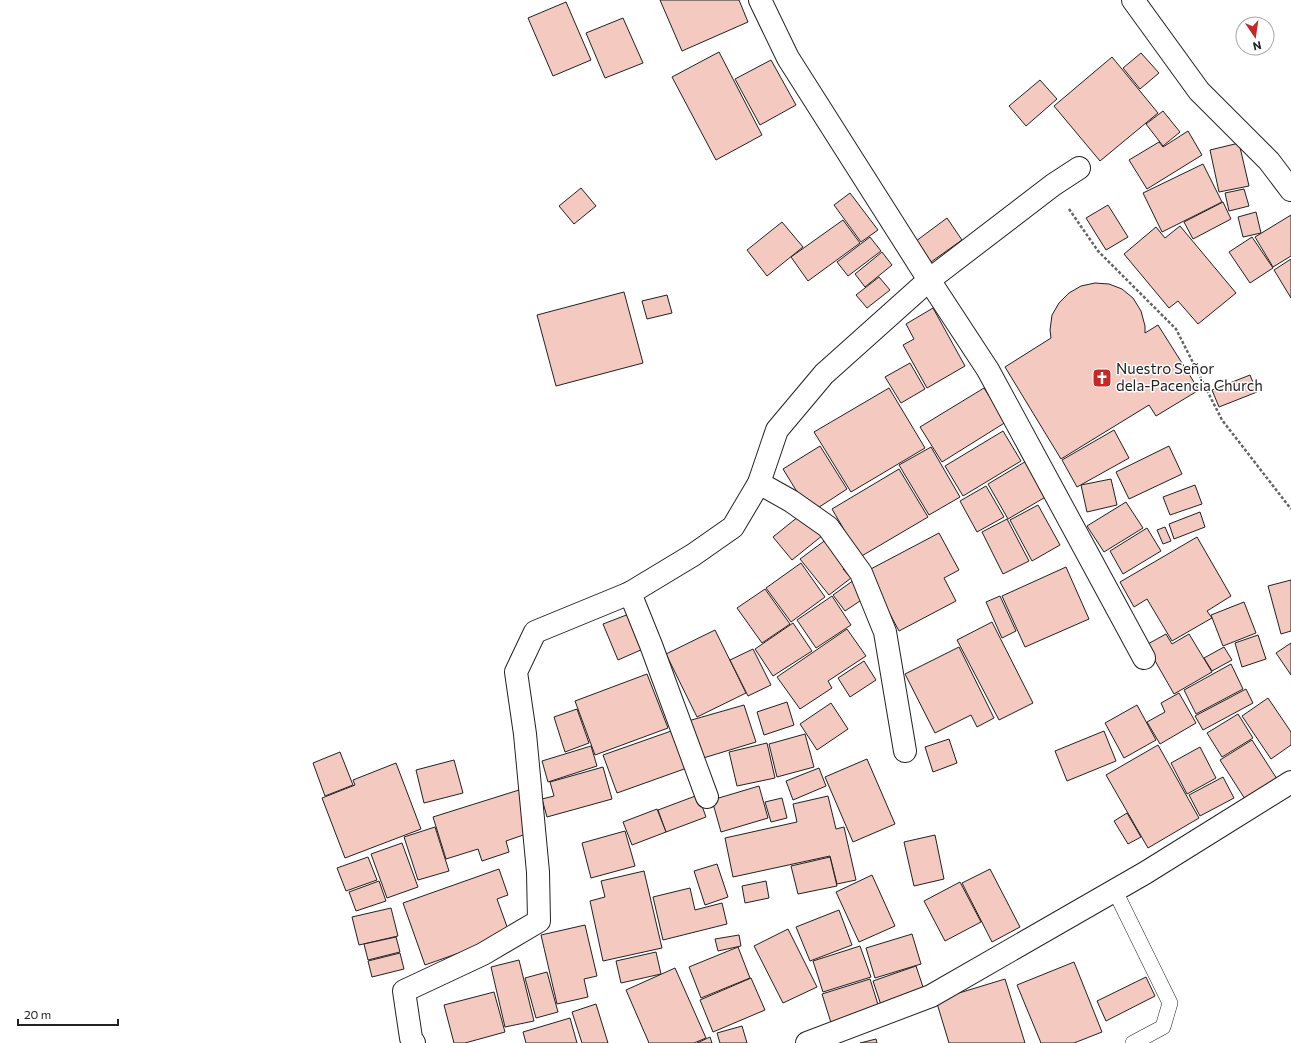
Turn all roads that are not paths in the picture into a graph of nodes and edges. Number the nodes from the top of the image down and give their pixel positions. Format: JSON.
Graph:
{"nodes":[{"id":1,"x":760,"y":0,"type":"edge"},
{"id":2,"x":1133,"y":0,"type":"edge"},
{"id":3,"x":1079,"y":168,"type":"dead end"},
{"id":4,"x":1291,"y":190,"type":"edge"},
{"id":5,"x":928,"y":280,"type":"junction"},
{"id":6,"x":759,"y":483,"type":"junction"},
{"id":7,"x":630,"y":593,"type":"junction"},
{"id":8,"x":1144,"y":658,"type":"dead end"},
{"id":9,"x":905,"y":751,"type":"dead end"},
{"id":10,"x":1291,"y":782,"type":"edge"},
{"id":11,"x":707,"y":797,"type":"dead end"},
{"id":12,"x":1115,"y":891,"type":"junction"},
{"id":13,"x":414,"y":1043,"type":"edge"},
{"id":14,"x":807,"y":1043,"type":"edge"},
{"id":15,"x":1133,"y":1043,"type":"edge"}],
"edges":[{"from":1,"to":5,"type":"street"},
{"from":2,"to":4,"type":"street"},
{"from":3,"to":5,"type":"street"},
{"from":5,"to":6,"type":"street"},
{"from":5,"to":8,"type":"street"},
{"from":6,"to":7,"type":"street"},
{"from":6,"to":9,"type":"street"},
{"from":7,"to":11,"type":"street"},
{"from":7,"to":13,"type":"street"},
{"from":10,"to":12,"type":"street"},
{"from":12,"to":14,"type":"street"},
{"from":12,"to":15,"type":"lane"}]}
